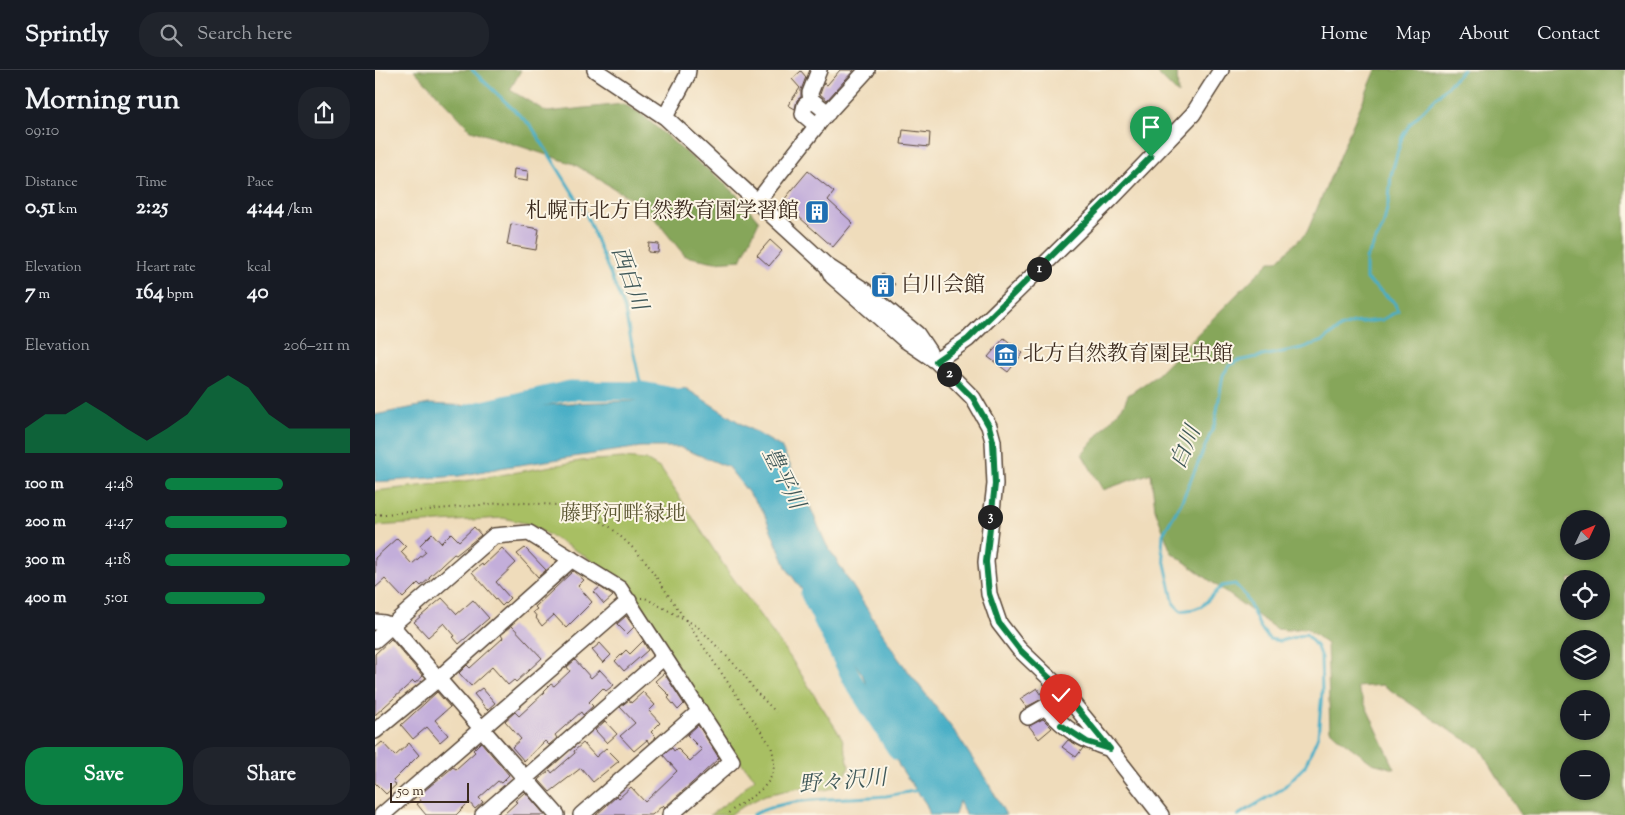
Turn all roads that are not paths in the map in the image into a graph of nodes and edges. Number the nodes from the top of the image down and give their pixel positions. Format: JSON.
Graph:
{"nodes":[{"id":1,"x":595,"y":70,"type":"edge"},
{"id":2,"x":688,"y":70,"type":"edge"},
{"id":3,"x":819,"y":70,"type":"edge"},
{"id":4,"x":867,"y":70,"type":"edge"},
{"id":5,"x":1221,"y":70,"type":"edge"},
{"id":6,"x":811,"y":101,"type":"junction"},
{"id":7,"x":828,"y":113,"type":"junction"},
{"id":8,"x":665,"y":117,"type":"junction"},
{"id":9,"x":817,"y":126,"type":"junction"},
{"id":10,"x":757,"y":202,"type":"junction"},
{"id":11,"x":936,"y":361,"type":"junction"},
{"id":12,"x":573,"y":559,"type":"junction"},
{"id":13,"x":629,"y":601,"type":"junction"},
{"id":14,"x":375,"y":622,"type":"edge"},
{"id":15,"x":392,"y":626,"type":"junction"},
{"id":16,"x":375,"y":640,"type":"edge"},
{"id":17,"x":663,"y":657,"type":"junction"},
{"id":18,"x":438,"y":679,"type":"junction"},
{"id":19,"x":701,"y":711,"type":"junction"},
{"id":20,"x":1028,"y":717,"type":"dead end"},
{"id":21,"x":482,"y":728,"type":"junction"},
{"id":22,"x":375,"y":731,"type":"edge"},
{"id":23,"x":1110,"y":749,"type":"junction"},
{"id":24,"x":525,"y":779,"type":"junction"},
{"id":25,"x":382,"y":815,"type":"edge"},
{"id":26,"x":483,"y":815,"type":"edge"},
{"id":27,"x":557,"y":815,"type":"edge"},
{"id":28,"x":581,"y":815,"type":"edge"},
{"id":29,"x":670,"y":815,"type":"edge"},
{"id":30,"x":1161,"y":815,"type":"edge"}],
"edges":[{"from":1,"to":8,"type":"street"},
{"from":2,"to":8,"type":"street"},
{"from":3,"to":6,"type":"street"},
{"from":4,"to":7,"type":"street"},
{"from":5,"to":11,"type":"street"},
{"from":6,"to":7,"type":"street"},
{"from":6,"to":9,"type":"street"},
{"from":7,"to":9,"type":"street"},
{"from":8,"to":10,"type":"street"},
{"from":9,"to":10,"type":"street"},
{"from":10,"to":11,"type":"street"},
{"from":11,"to":23,"type":"street"},
{"from":12,"to":13,"type":"street"},
{"from":12,"to":15,"type":"street"},
{"from":12,"to":18,"type":"street"},
{"from":13,"to":17,"type":"street"},
{"from":13,"to":21,"type":"street"},
{"from":14,"to":15,"type":"street"},
{"from":15,"to":16,"type":"street"},
{"from":15,"to":18,"type":"street"},
{"from":17,"to":19,"type":"street"},
{"from":17,"to":24,"type":"street"},
{"from":18,"to":21,"type":"street"},
{"from":18,"to":22,"type":"street"},
{"from":19,"to":28,"type":"street"},
{"from":19,"to":29,"type":"street"},
{"from":20,"to":23,"type":"street"},
{"from":21,"to":24,"type":"street"},
{"from":21,"to":25,"type":"street"},
{"from":23,"to":30,"type":"street"},
{"from":24,"to":26,"type":"street"},
{"from":24,"to":27,"type":"street"}]}
